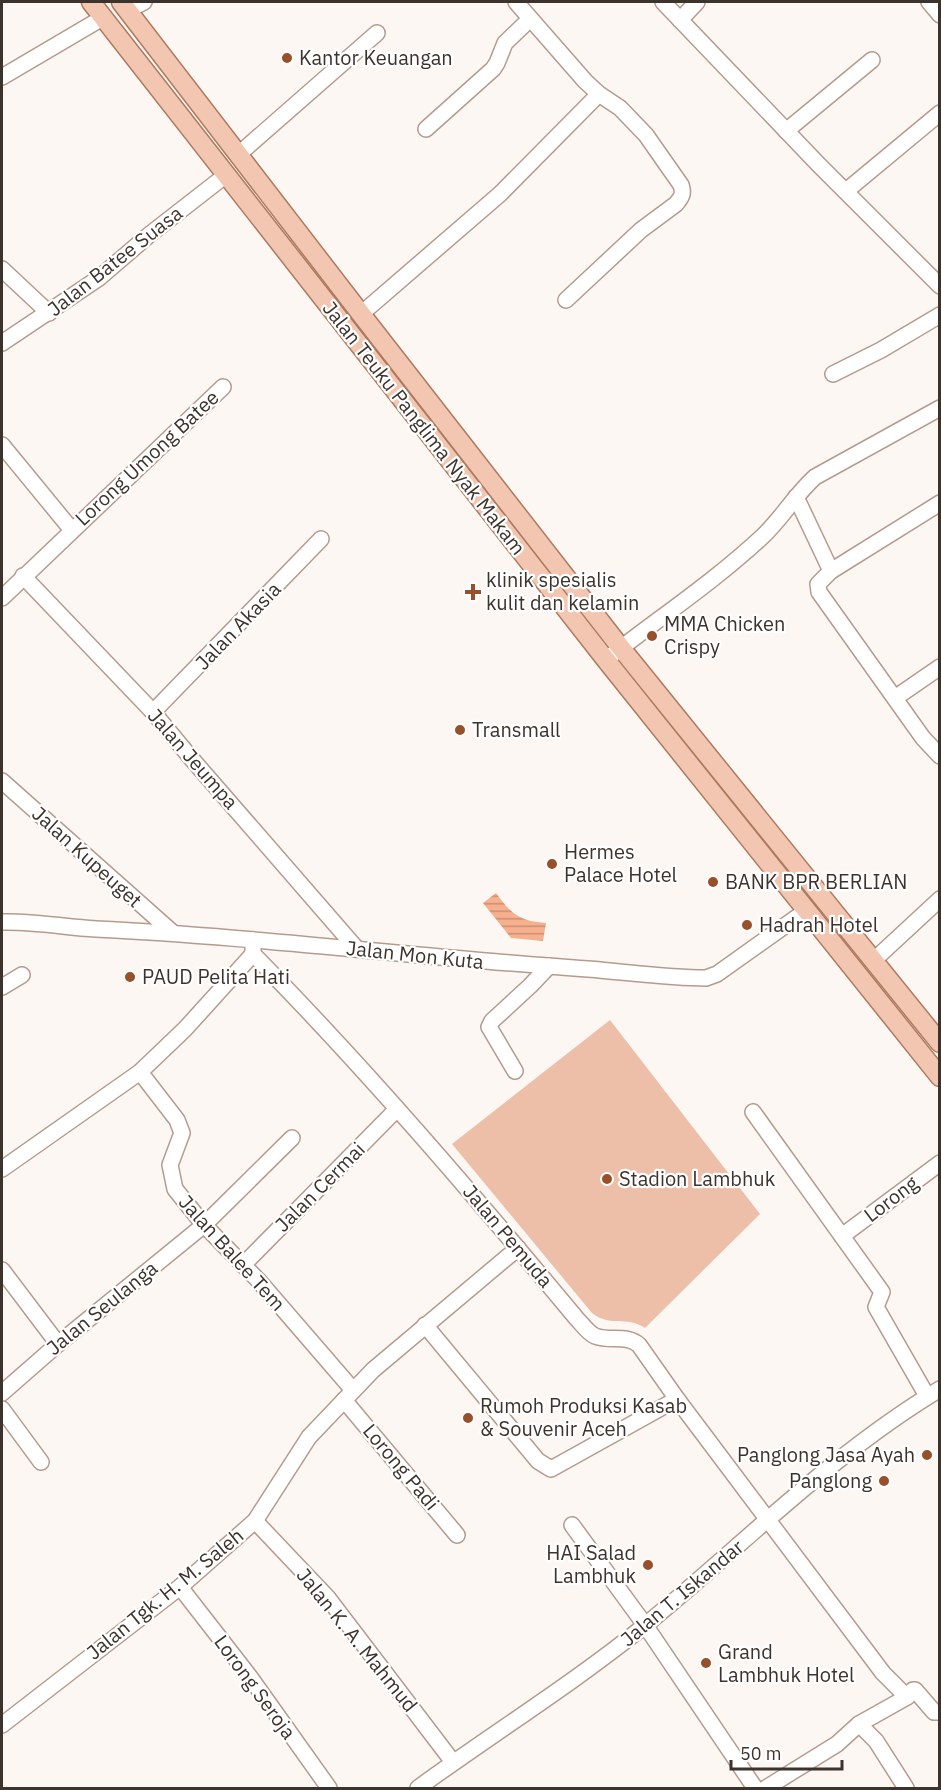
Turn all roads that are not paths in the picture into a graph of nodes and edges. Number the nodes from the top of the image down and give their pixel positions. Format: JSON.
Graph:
{"nodes":[{"id":1,"x":91,"y":2,"type":"edge"},
{"id":2,"x":516,"y":2,"type":"edge"},
{"id":3,"x":663,"y":2,"type":"edge"},
{"id":4,"x":697,"y":2,"type":"edge"},
{"id":5,"x":929,"y":2,"type":"edge"},
{"id":6,"x":131,"y":4,"type":"edge"},
{"id":7,"x":939,"y":15,"type":"edge"},
{"id":8,"x":104,"y":17,"type":"junction"},
{"id":9,"x":530,"y":19,"type":"junction"},
{"id":10,"x":680,"y":20,"type":"junction"},
{"id":11,"x":377,"y":33,"type":"dead end"},
{"id":12,"x":872,"y":60,"type":"dead end"},
{"id":13,"x":2,"y":76,"type":"edge"},
{"id":14,"x":599,"y":94,"type":"junction"},
{"id":15,"x":939,"y":113,"type":"edge"},
{"id":16,"x":426,"y":129,"type":"dead end"},
{"id":17,"x":786,"y":130,"type":"junction"},
{"id":18,"x":238,"y":154,"type":"junction"},
{"id":19,"x":226,"y":175,"type":"junction"},
{"id":20,"x":846,"y":191,"type":"junction"},
{"id":21,"x":2,"y":269,"type":"edge"},
{"id":22,"x":939,"y":286,"type":"edge"},
{"id":23,"x":566,"y":300,"type":"dead end"},
{"id":24,"x":48,"y":313,"type":"junction"},
{"id":25,"x":361,"y":314,"type":"junction"},
{"id":26,"x":939,"y":315,"type":"edge"},
{"id":27,"x":2,"y":343,"type":"edge"},
{"id":28,"x":833,"y":374,"type":"dead end"},
{"id":29,"x":223,"y":387,"type":"dead end"},
{"id":30,"x":939,"y":408,"type":"edge"},
{"id":31,"x":2,"y":445,"type":"edge"},
{"id":32,"x":796,"y":497,"type":"junction"},
{"id":33,"x":939,"y":503,"type":"edge"},
{"id":34,"x":71,"y":529,"type":"junction"},
{"id":35,"x":321,"y":539,"type":"dead end"},
{"id":36,"x":831,"y":571,"type":"junction"},
{"id":37,"x":23,"y":576,"type":"junction"},
{"id":38,"x":2,"y":598,"type":"edge"},
{"id":39,"x":621,"y":648,"type":"junction"},
{"id":40,"x":606,"y":660,"type":"junction"},
{"id":41,"x":939,"y":667,"type":"edge"},
{"id":42,"x":894,"y":698,"type":"junction"},
{"id":43,"x":153,"y":712,"type":"junction"},
{"id":44,"x":939,"y":756,"type":"edge"},
{"id":45,"x":4,"y":789,"type":"edge"},
{"id":46,"x":748,"y":804,"type":"junction"},
{"id":47,"x":733,"y":816,"type":"junction"},
{"id":48,"x":939,"y":899,"type":"edge"},
{"id":49,"x":807,"y":910,"type":"junction"},
{"id":50,"x":2,"y":922,"type":"edge"},
{"id":51,"x":172,"y":932,"type":"junction"},
{"id":52,"x":253,"y":947,"type":"junction"},
{"id":53,"x":356,"y":948,"type":"junction"},
{"id":54,"x":873,"y":961,"type":"junction"},
{"id":55,"x":549,"y":966,"type":"junction"},
{"id":56,"x":22,"y":975,"type":"dead end"},
{"id":57,"x":2,"y":987,"type":"edge"},
{"id":58,"x":939,"y":1043,"type":"edge"},
{"id":59,"x":515,"y":1071,"type":"dead end"},
{"id":60,"x":140,"y":1072,"type":"junction"},
{"id":61,"x":939,"y":1077,"type":"edge"},
{"id":62,"x":398,"y":1109,"type":"junction"},
{"id":63,"x":753,"y":1112,"type":"dead end"},
{"id":64,"x":292,"y":1138,"type":"dead end"},
{"id":65,"x":939,"y":1163,"type":"edge"},
{"id":66,"x":2,"y":1169,"type":"edge"},
{"id":67,"x":204,"y":1225,"type":"junction"},
{"id":68,"x":842,"y":1236,"type":"junction"},
{"id":69,"x":518,"y":1248,"type":"junction"},
{"id":70,"x":243,"y":1265,"type":"junction"},
{"id":71,"x":2,"y":1270,"type":"edge"},
{"id":72,"x":425,"y":1325,"type":"junction"},
{"id":73,"x":58,"y":1344,"type":"junction"},
{"id":74,"x":2,"y":1393,"type":"edge"},
{"id":75,"x":933,"y":1393,"type":"edge"},
{"id":76,"x":349,"y":1395,"type":"junction"},
{"id":77,"x":676,"y":1399,"type":"junction"},
{"id":78,"x":2,"y":1409,"type":"edge"},
{"id":79,"x":41,"y":1462,"type":"dead end"},
{"id":80,"x":768,"y":1519,"type":"junction"},
{"id":81,"x":255,"y":1521,"type":"junction"},
{"id":82,"x":572,"y":1525,"type":"dead end"},
{"id":83,"x":457,"y":1535,"type":"dead end"},
{"id":84,"x":180,"y":1587,"type":"junction"},
{"id":85,"x":645,"y":1625,"type":"junction"},
{"id":86,"x":907,"y":1697,"type":"junction"},
{"id":87,"x":939,"y":1712,"type":"edge"},
{"id":88,"x":859,"y":1724,"type":"junction"},
{"id":89,"x":2,"y":1725,"type":"edge"},
{"id":90,"x":453,"y":1762,"type":"junction"},
{"id":91,"x":328,"y":1788,"type":"edge"},
{"id":92,"x":418,"y":1788,"type":"edge"},
{"id":93,"x":755,"y":1788,"type":"edge"},
{"id":94,"x":766,"y":1788,"type":"edge"},
{"id":95,"x":906,"y":1788,"type":"edge"}],
"edges":[{"from":1,"to":8,"type":"main road","name":"Jalan Teuku Panglima Nyak Makam"},
{"from":2,"to":9,"type":"street"},
{"from":3,"to":10,"type":"street"},
{"from":4,"to":10,"type":"street"},
{"from":5,"to":7,"type":"street"},
{"from":6,"to":18,"type":"main road","name":"Jalan Teuku Panglima Nyak Makam"},
{"from":8,"to":13,"type":"street"},
{"from":8,"to":19,"type":"main road","name":"Jalan Teuku Panglima Nyak Makam"},
{"from":9,"to":14,"type":"street"},
{"from":9,"to":16,"type":"street"},
{"from":10,"to":17,"type":"street"},
{"from":11,"to":18,"type":"street"},
{"from":12,"to":17,"type":"street"},
{"from":14,"to":23,"type":"street"},
{"from":14,"to":25,"type":"street"},
{"from":15,"to":20,"type":"street"},
{"from":17,"to":20,"type":"street"},
{"from":18,"to":25,"type":"main road","name":"Jalan Teuku Panglima Nyak Makam"},
{"from":19,"to":24,"type":"street","name":"Jalan Batee Suasa"},
{"from":19,"to":40,"type":"main road","name":"Jalan Teuku Panglima Nyak Makam"},
{"from":20,"to":22,"type":"street"},
{"from":21,"to":24,"type":"street"},
{"from":24,"to":27,"type":"street","name":"Jalan Batee Suasa"},
{"from":25,"to":39,"type":"main road","name":"Jalan Teuku Panglima Nyak Makam"},
{"from":26,"to":28,"type":"street"},
{"from":29,"to":34,"type":"street","name":"Lorong Umong Batee"},
{"from":30,"to":32,"type":"street"},
{"from":31,"to":34,"type":"street"},
{"from":32,"to":36,"type":"street"},
{"from":32,"to":39,"type":"street"},
{"from":33,"to":36,"type":"street"},
{"from":34,"to":37,"type":"street"},
{"from":35,"to":43,"type":"street","name":"Jalan Akasia"},
{"from":36,"to":42,"type":"street"},
{"from":37,"to":38,"type":"street"},
{"from":37,"to":43,"type":"street","name":"Jalan Jeumpa"},
{"from":39,"to":40,"type":"street"},
{"from":39,"to":46,"type":"main road","name":"Jalan Teuku Panglima Nyak Makam"},
{"from":40,"to":47,"type":"main road","name":"Jalan Teuku Panglima Nyak Makam"},
{"from":41,"to":42,"type":"street"},
{"from":42,"to":44,"type":"street"},
{"from":43,"to":53,"type":"street","name":"Jalan Jeumpa"},
{"from":45,"to":51,"type":"street","name":"Jalan Kupeuget"},
{"from":46,"to":47,"type":"main road"},
{"from":46,"to":54,"type":"main road","name":"Jalan Teuku Panglima Nyak Makam"},
{"from":47,"to":49,"type":"main road","name":"Jalan Teuku Panglima Nyak Makam"},
{"from":48,"to":54,"type":"street"},
{"from":49,"to":55,"type":"street","name":"Jalan Mon Kuta"},
{"from":49,"to":61,"type":"main road","name":"Jalan Teuku Panglima Nyak Makam"},
{"from":50,"to":51,"type":"street","name":"Jalan Mon Kuta"},
{"from":51,"to":52,"type":"street","name":"Jalan Mon Kuta"},
{"from":52,"to":53,"type":"street","name":"Jalan Mon Kuta"},
{"from":52,"to":60,"type":"street"},
{"from":52,"to":62,"type":"street","name":"Jalan Pemuda"},
{"from":53,"to":55,"type":"street","name":"Jalan Mon Kuta"},
{"from":54,"to":58,"type":"main road","name":"Jalan Teuku Panglima Nyak Makam"},
{"from":55,"to":59,"type":"street"},
{"from":56,"to":57,"type":"street"},
{"from":60,"to":66,"type":"street"},
{"from":60,"to":67,"type":"street","name":"Jalan Balee Tem"},
{"from":62,"to":69,"type":"street","name":"Jalan Pemuda"},
{"from":62,"to":70,"type":"street","name":"Jalan Cermai"},
{"from":63,"to":68,"type":"street"},
{"from":64,"to":67,"type":"street","name":"Jalan Seulanga"},
{"from":65,"to":68,"type":"street","name":"Lorong"},
{"from":67,"to":70,"type":"street","name":"Jalan Balee Tem"},
{"from":67,"to":73,"type":"street","name":"Jalan Seulanga"},
{"from":68,"to":75,"type":"street"},
{"from":69,"to":72,"type":"street","name":"Jalan Tgk. H. M. Saleh"},
{"from":69,"to":77,"type":"street","name":"Jalan Pemuda"},
{"from":70,"to":76,"type":"street","name":"Jalan Balee Tem"},
{"from":71,"to":73,"type":"street"},
{"from":72,"to":76,"type":"street","name":"Jalan Tgk. H. M. Saleh"},
{"from":72,"to":77,"type":"street"},
{"from":73,"to":74,"type":"street","name":"Jalan Seulanga"},
{"from":75,"to":80,"type":"street","name":"Jalan T. Iskandar"},
{"from":76,"to":81,"type":"street","name":"Jalan Tgk. H. M. Saleh"},
{"from":76,"to":83,"type":"street","name":"Lorong Padi"},
{"from":77,"to":80,"type":"street","name":"Jalan Pemuda"},
{"from":78,"to":79,"type":"street"},
{"from":80,"to":85,"type":"street","name":"Jalan T. Iskandar"},
{"from":80,"to":86,"type":"street","name":"Jalan Pemuda"},
{"from":81,"to":84,"type":"street","name":"Jalan Tgk. H. M. Saleh"},
{"from":81,"to":90,"type":"street","name":"Jalan K. A. Mahmud"},
{"from":82,"to":85,"type":"street"},
{"from":84,"to":89,"type":"street","name":"Jalan Tgk. H. M. Saleh"},
{"from":84,"to":91,"type":"street","name":"Lorong Seroja"},
{"from":85,"to":90,"type":"street","name":"Jalan T. Iskandar"},
{"from":85,"to":93,"type":"street"},
{"from":86,"to":87,"type":"street"},
{"from":86,"to":88,"type":"street"},
{"from":88,"to":94,"type":"street"},
{"from":88,"to":95,"type":"street"},
{"from":90,"to":92,"type":"street","name":"Jalan T. Iskandar"}]}
